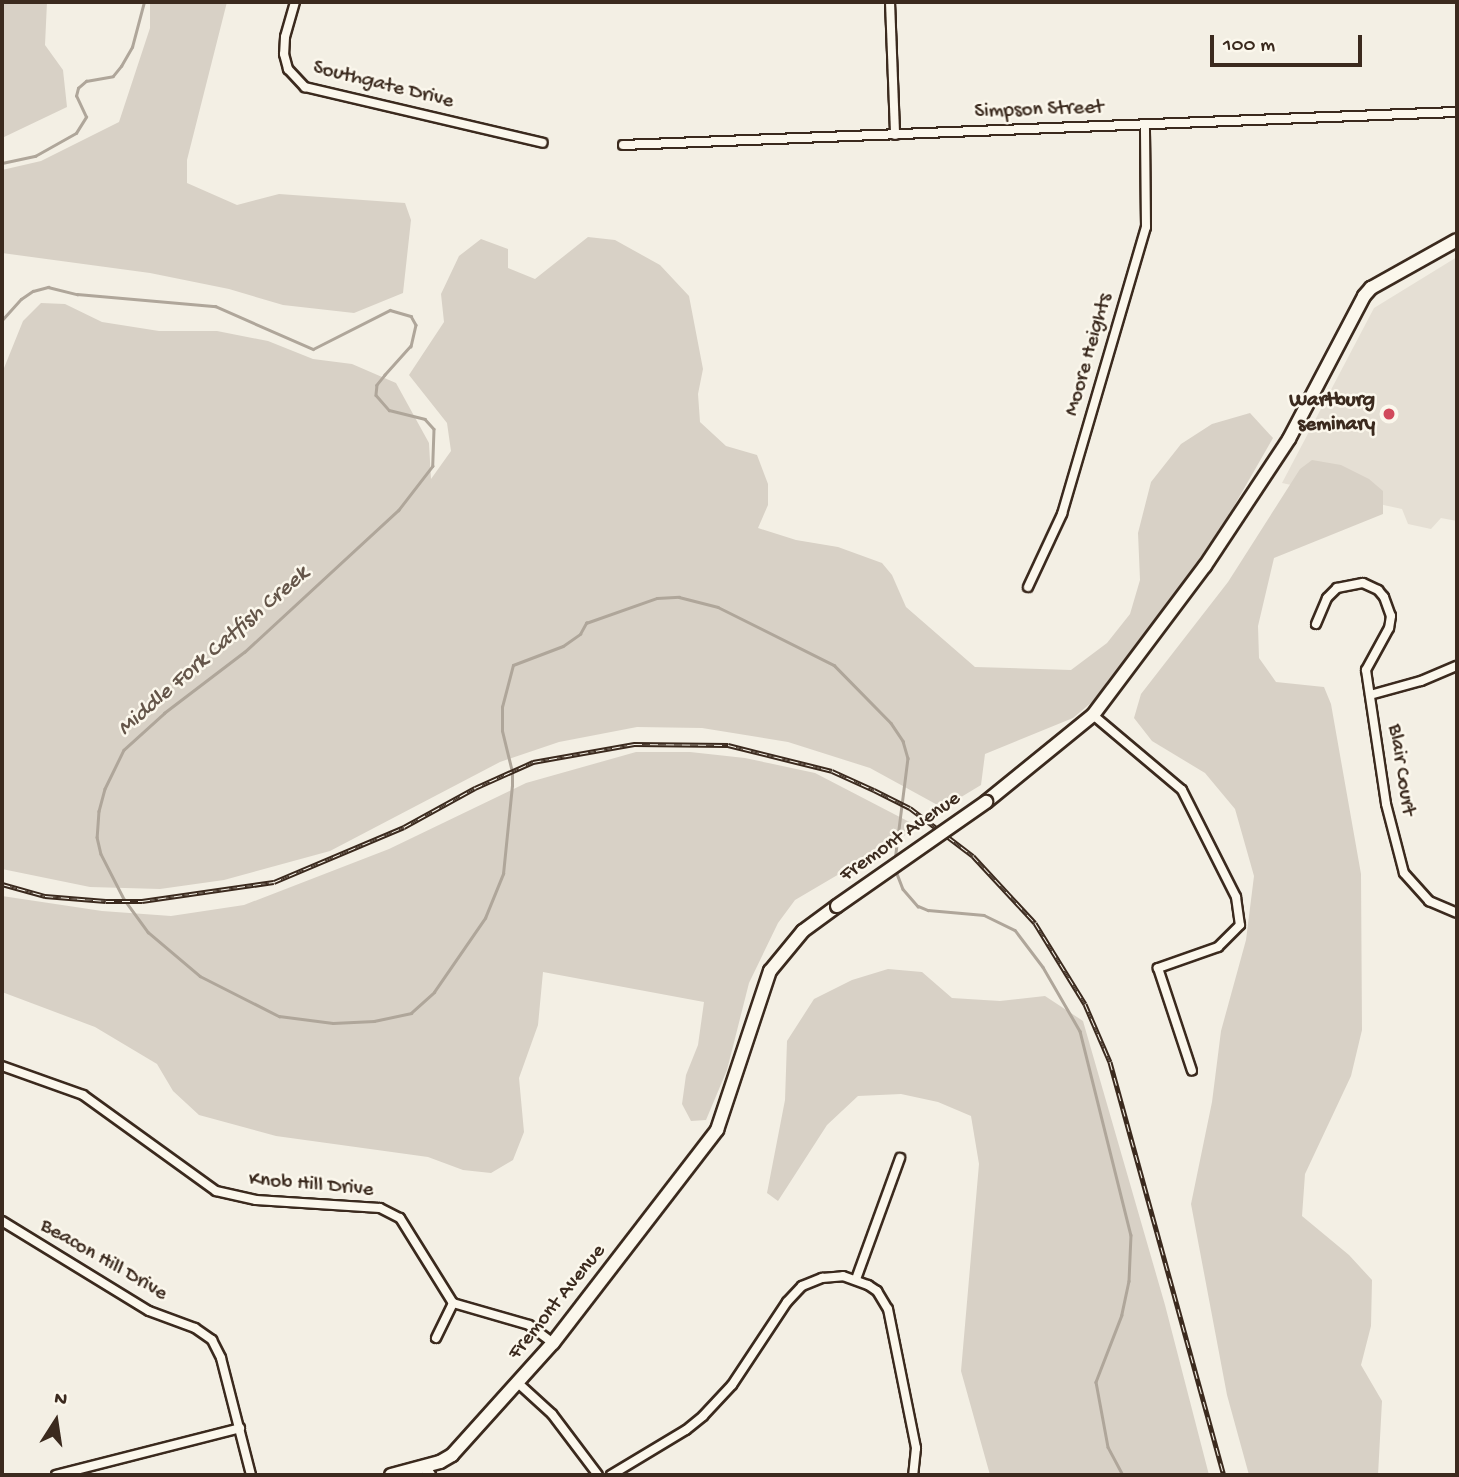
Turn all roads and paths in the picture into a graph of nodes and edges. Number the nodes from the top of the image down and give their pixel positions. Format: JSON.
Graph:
{"nodes":[{"id":1,"x":295,"y":2,"type":"edge"},
{"id":2,"x":890,"y":2,"type":"edge"},
{"id":3,"x":1457,"y":112,"type":"edge"},
{"id":4,"x":1145,"y":124,"type":"junction"},
{"id":5,"x":895,"y":135,"type":"junction"},
{"id":6,"x":543,"y":143,"type":"dead end"},
{"id":7,"x":623,"y":145,"type":"dead end"},
{"id":8,"x":1457,"y":240,"type":"edge"},
{"id":9,"x":1028,"y":587,"type":"dead end"},
{"id":10,"x":1316,"y":624,"type":"dead end"},
{"id":11,"x":1457,"y":666,"type":"edge"},
{"id":12,"x":1370,"y":695,"type":"junction"},
{"id":13,"x":1093,"y":715,"type":"junction"},
{"id":14,"x":1457,"y":913,"type":"edge"},
{"id":15,"x":2,"y":1066,"type":"edge"},
{"id":16,"x":1192,"y":1071,"type":"dead end"},
{"id":17,"x":900,"y":1158,"type":"dead end"},
{"id":18,"x":2,"y":1221,"type":"edge"},
{"id":19,"x":856,"y":1279,"type":"junction"},
{"id":20,"x":453,"y":1303,"type":"junction"},
{"id":21,"x":436,"y":1338,"type":"dead end"},
{"id":22,"x":553,"y":1343,"type":"junction"},
{"id":23,"x":518,"y":1383,"type":"junction"},
{"id":24,"x":240,"y":1428,"type":"junction"},
{"id":25,"x":427,"y":1471,"type":"edge"},
{"id":26,"x":57,"y":1475,"type":"edge"},
{"id":27,"x":251,"y":1475,"type":"edge"},
{"id":28,"x":391,"y":1475,"type":"edge"},
{"id":29,"x":598,"y":1475,"type":"edge"},
{"id":30,"x":611,"y":1475,"type":"edge"},
{"id":31,"x":913,"y":1475,"type":"edge"}],
"edges":[{"from":1,"to":6,"type":"street","name":"Southgate Drive"},
{"from":2,"to":5,"type":"street"},
{"from":3,"to":4,"type":"street","name":"Simpson Street"},
{"from":4,"to":5,"type":"street","name":"Simpson Street"},
{"from":4,"to":9,"type":"street","name":"Moore Heights"},
{"from":5,"to":7,"type":"street","name":"Simpson Street"},
{"from":8,"to":13,"type":"main road","name":"Fremont Avenue"},
{"from":10,"to":12,"type":"street","name":"Blair Court"},
{"from":11,"to":12,"type":"street"},
{"from":12,"to":14,"type":"street","name":"Blair Court"},
{"from":13,"to":16,"type":"street"},
{"from":13,"to":22,"type":"main road","name":"Fremont Avenue","bridge":true},
{"from":15,"to":20,"type":"street","name":"Knob Hill Drive"},
{"from":17,"to":19,"type":"street"},
{"from":18,"to":24,"type":"street","name":"Beacon Hill Drive"},
{"from":19,"to":30,"type":"street"},
{"from":19,"to":31,"type":"street"},
{"from":20,"to":21,"type":"street"},
{"from":20,"to":22,"type":"street"},
{"from":22,"to":23,"type":"main road","name":"Fremont Avenue"},
{"from":23,"to":25,"type":"main road","name":"Fremont Avenue"},
{"from":23,"to":29,"type":"street"},
{"from":24,"to":26,"type":"street"},
{"from":24,"to":27,"type":"street","name":"Beacon Hill Drive"},
{"from":25,"to":28,"type":"main road","name":"Fremont Avenue"}]}
